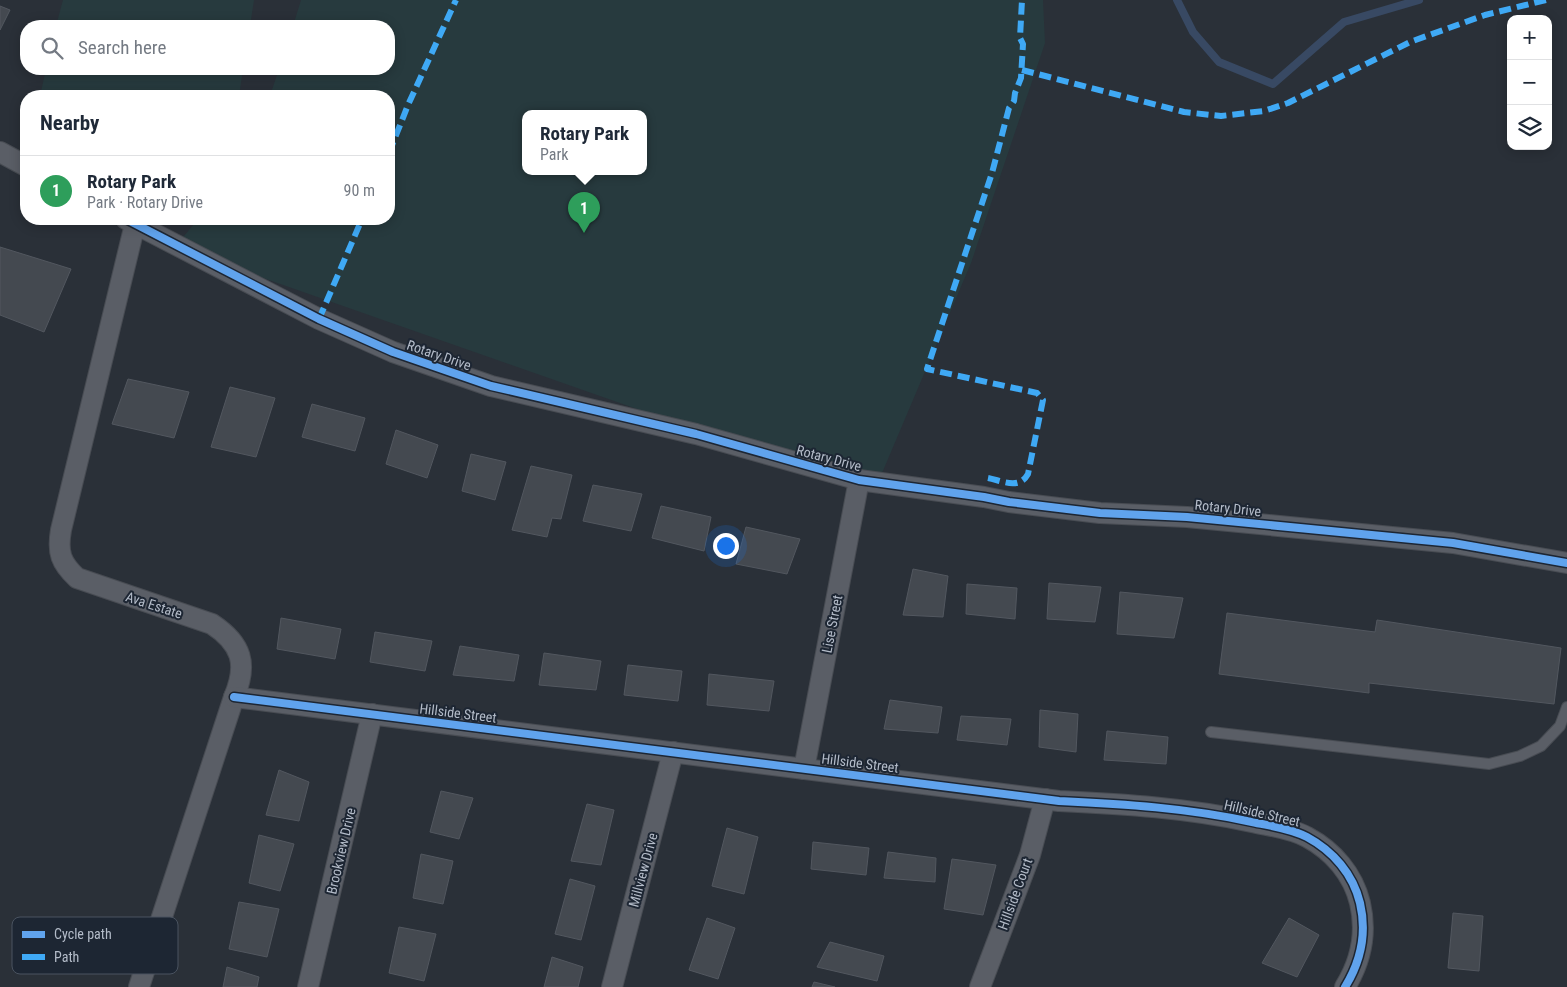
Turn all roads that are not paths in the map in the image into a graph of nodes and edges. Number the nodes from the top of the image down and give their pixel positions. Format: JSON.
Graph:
{"nodes":[{"id":1,"x":0,"y":152,"type":"edge"},
{"id":2,"x":20,"y":163,"type":"edge"},
{"id":3,"x":130,"y":225,"type":"edge"},
{"id":4,"x":139,"y":225,"type":"edge"},
{"id":5,"x":859,"y":480,"type":"junction"},
{"id":6,"x":1567,"y":563,"type":"edge"},
{"id":7,"x":234,"y":697,"type":"junction"},
{"id":8,"x":1567,"y":707,"type":"edge"},
{"id":9,"x":372,"y":714,"type":"junction"},
{"id":10,"x":1211,"y":732,"type":"dead end"},
{"id":11,"x":673,"y":752,"type":"junction"},
{"id":12,"x":804,"y":769,"type":"junction"},
{"id":13,"x":1045,"y":799,"type":"junction"},
{"id":14,"x":162,"y":917,"type":"edge"},
{"id":15,"x":143,"y":974,"type":"edge"},
{"id":16,"x":139,"y":987,"type":"edge"},
{"id":17,"x":308,"y":987,"type":"edge"},
{"id":18,"x":612,"y":987,"type":"edge"},
{"id":19,"x":980,"y":987,"type":"edge"},
{"id":20,"x":1345,"y":987,"type":"edge"}],
"edges":[{"from":1,"to":2,"type":"street"},
{"from":3,"to":7,"type":"street","name":"Ava Estate"},
{"from":4,"to":5,"type":"street","name":"Rotary Drive"},
{"from":5,"to":6,"type":"street","name":"Rotary Drive"},
{"from":5,"to":12,"type":"street","name":"Lise Street"},
{"from":7,"to":9,"type":"street","name":"Hillside Street"},
{"from":7,"to":14,"type":"street","name":"Ava Estate"},
{"from":8,"to":10,"type":"lane"},
{"from":9,"to":11,"type":"street","name":"Hillside Street"},
{"from":9,"to":17,"type":"street","name":"Brookview Drive"},
{"from":11,"to":12,"type":"street","name":"Hillside Street"},
{"from":11,"to":18,"type":"street","name":"Millview Drive"},
{"from":12,"to":13,"type":"street","name":"Hillside Street"},
{"from":13,"to":19,"type":"street","name":"Hillside Court"},
{"from":13,"to":20,"type":"street","name":"Hillside Street"},
{"from":15,"to":16,"type":"street","name":"Ava Estate"}]}
